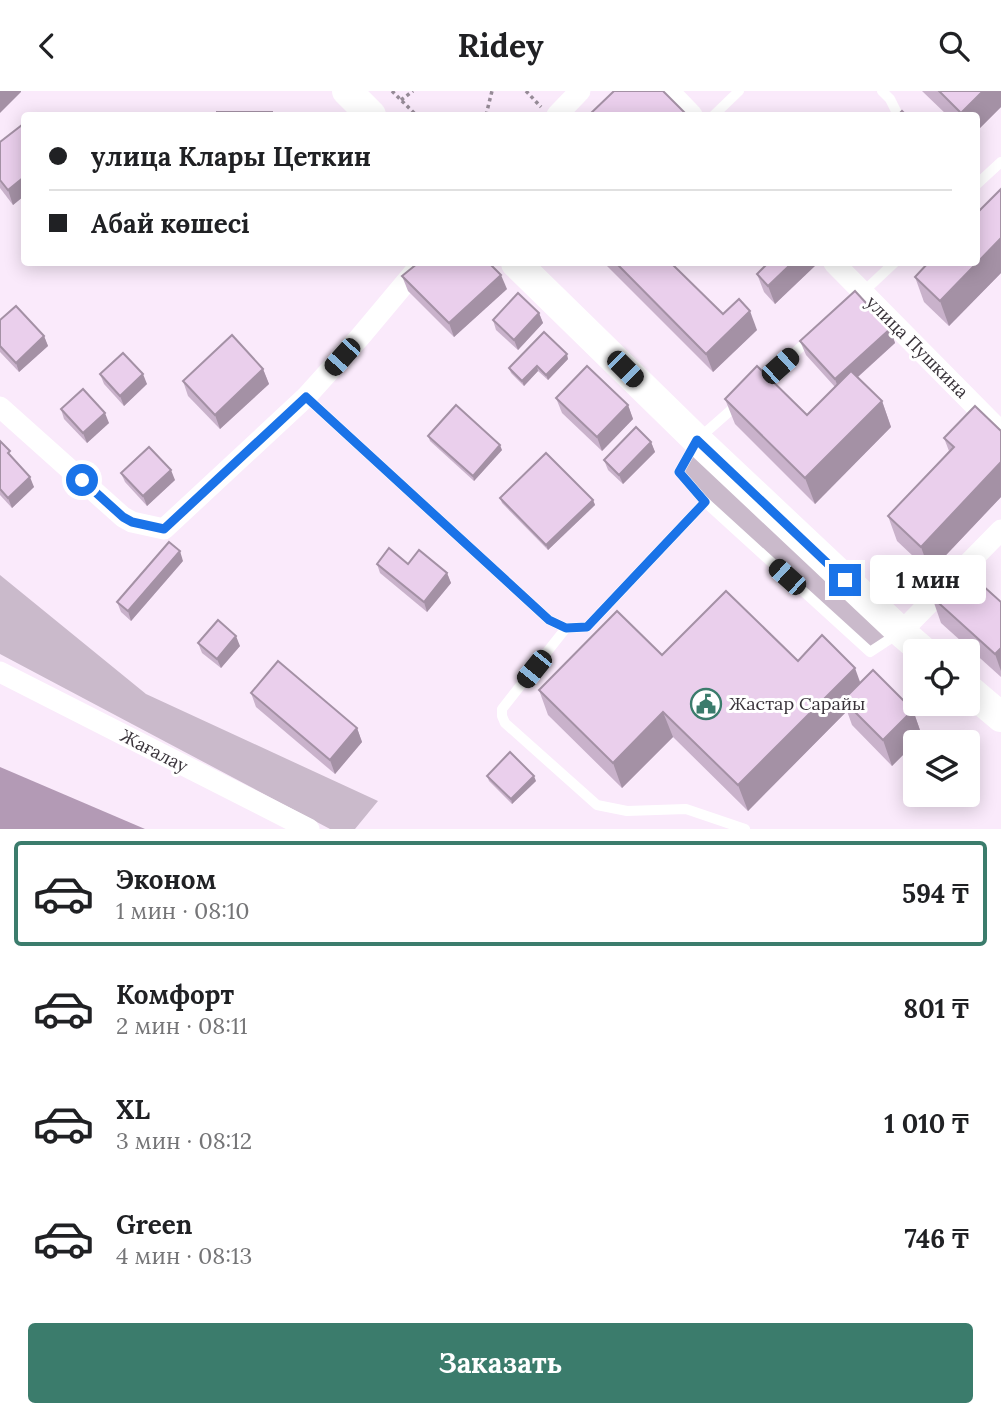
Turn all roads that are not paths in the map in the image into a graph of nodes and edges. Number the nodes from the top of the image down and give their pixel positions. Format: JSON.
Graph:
{"nodes":[{"id":1,"x":347,"y":91,"type":"edge"},
{"id":2,"x":580,"y":91,"type":"edge"},
{"id":3,"x":669,"y":91,"type":"edge"},
{"id":4,"x":739,"y":91,"type":"edge"},
{"id":5,"x":882,"y":91,"type":"edge"},
{"id":6,"x":368,"y":112,"type":"edge"},
{"id":7,"x":560,"y":112,"type":"edge"},
{"id":8,"x":689,"y":112,"type":"edge"},
{"id":9,"x":717,"y":112,"type":"edge"},
{"id":10,"x":896,"y":112,"type":"edge"},
{"id":11,"x":1001,"y":162,"type":"edge"},
{"id":12,"x":980,"y":181,"type":"edge"},
{"id":13,"x":419,"y":266,"type":"edge"},
{"id":14,"x":519,"y":266,"type":"edge"},
{"id":15,"x":836,"y":266,"type":"edge"},
{"id":16,"x":891,"y":266,"type":"edge"},
{"id":17,"x":858,"y":297,"type":"junction"},
{"id":18,"x":821,"y":329,"type":"edge"},
{"id":19,"x":306,"y":397,"type":"junction"},
{"id":20,"x":0,"y":407,"type":"edge"},
{"id":21,"x":1001,"y":432,"type":"edge"},
{"id":22,"x":697,"y":440,"type":"junction"},
{"id":23,"x":705,"y":502,"type":"junction"},
{"id":24,"x":1001,"y":530,"type":"edge"},
{"id":25,"x":566,"y":628,"type":"junction"},
{"id":26,"x":909,"y":639,"type":"edge"},
{"id":27,"x":914,"y":639,"type":"edge"},
{"id":28,"x":903,"y":644,"type":"edge"},
{"id":29,"x":0,"y":672,"type":"edge"},
{"id":30,"x":980,"y":699,"type":"edge"},
{"id":31,"x":1001,"y":717,"type":"edge"},
{"id":32,"x":309,"y":829,"type":"edge"},
{"id":33,"x":745,"y":829,"type":"edge"}],
"edges":[{"from":1,"to":6,"type":"main road"},
{"from":2,"to":7,"type":"street"},
{"from":3,"to":8,"type":"street"},
{"from":4,"to":9,"type":"lane"},
{"from":5,"to":10,"type":"lane"},
{"from":11,"to":12,"type":"lane"},
{"from":13,"to":19,"type":"street"},
{"from":14,"to":22,"type":"main road"},
{"from":15,"to":17,"type":"street","name":"улица Пушкина"},
{"from":16,"to":17,"type":"lane"},
{"from":17,"to":21,"type":"street","name":"улица Пушкина"},
{"from":18,"to":22,"type":"lane"},
{"from":19,"to":20,"type":"street"},
{"from":19,"to":25,"type":"lane"},
{"from":22,"to":23,"type":"lane"},
{"from":22,"to":26,"type":"main road"},
{"from":23,"to":25,"type":"lane"},
{"from":23,"to":28,"type":"lane"},
{"from":24,"to":27,"type":"street"},
{"from":25,"to":33,"type":"lane"},
{"from":29,"to":32,"type":"street","name":"Жағалау"},
{"from":30,"to":31,"type":"main road"}]}
